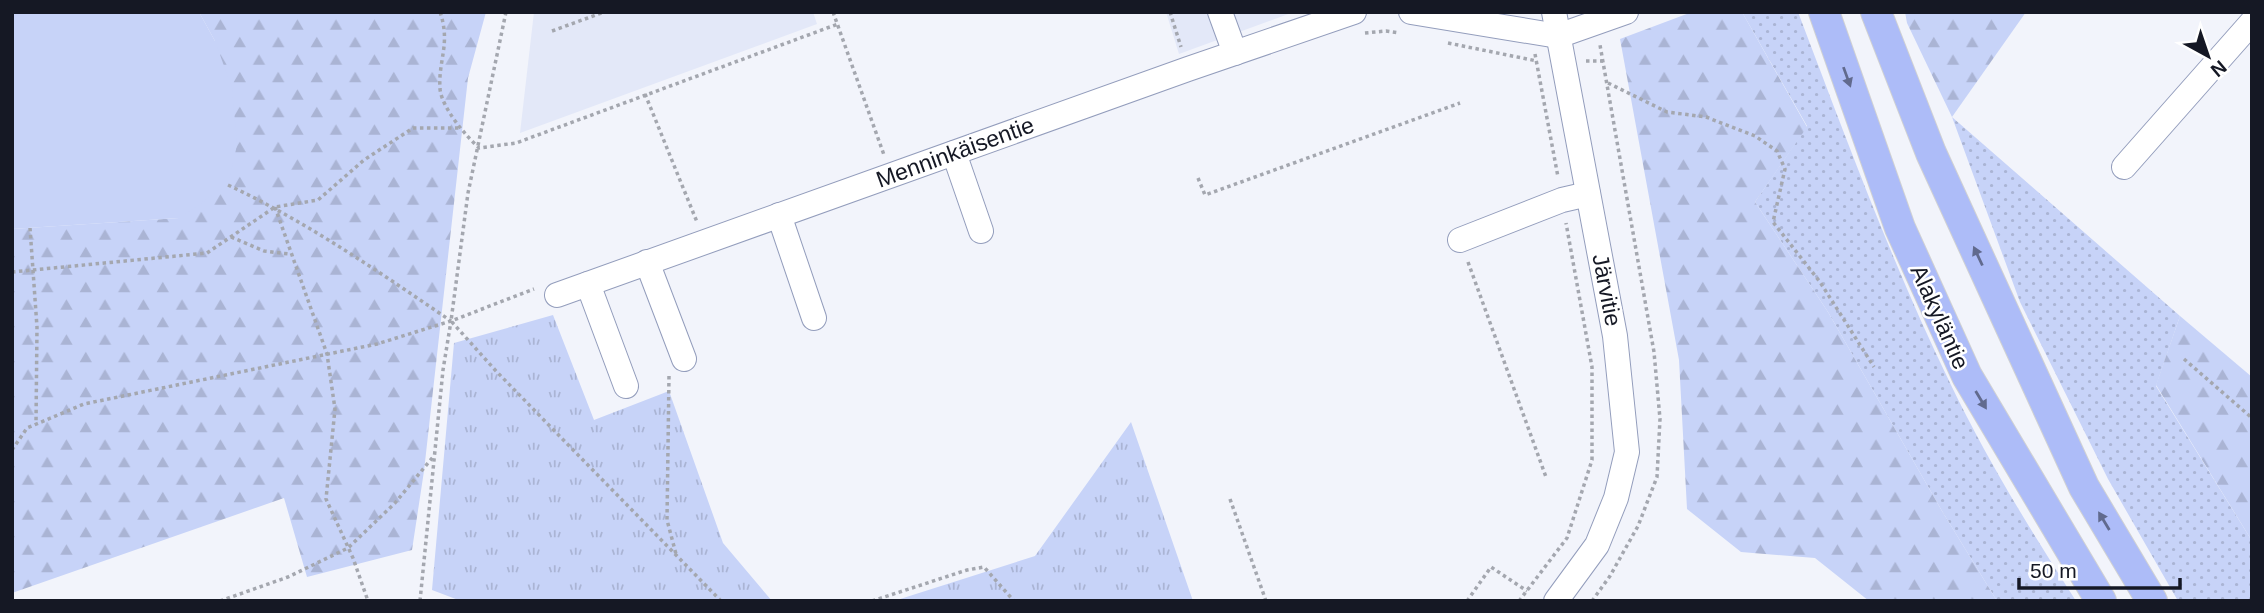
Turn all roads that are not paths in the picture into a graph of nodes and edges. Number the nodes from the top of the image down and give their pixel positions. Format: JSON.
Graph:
{"nodes":[{"id":1,"x":1220,"y":12,"type":"edge"},
{"id":2,"x":1626,"y":12,"type":"edge"},
{"id":3,"x":1824,"y":12,"type":"edge"},
{"id":4,"x":1876,"y":12,"type":"edge"},
{"id":5,"x":2252,"y":22,"type":"edge"},
{"id":6,"x":1358,"y":23,"type":"edge"},
{"id":7,"x":1411,"y":24,"type":"edge"},
{"id":8,"x":1556,"y":24,"type":"edge"},
{"id":9,"x":1235,"y":53,"type":"junction"},
{"id":10,"x":954,"y":153,"type":"junction"},
{"id":11,"x":2124,"y":167,"type":"dead end"},
{"id":12,"x":1588,"y":194,"type":"junction"},
{"id":13,"x":779,"y":215,"type":"junction"},
{"id":14,"x":981,"y":231,"type":"dead end"},
{"id":15,"x":1460,"y":240,"type":"road end"},
{"id":16,"x":648,"y":262,"type":"junction"},
{"id":17,"x":588,"y":284,"type":"junction"},
{"id":18,"x":556,"y":295,"type":"dead end"},
{"id":19,"x":814,"y":318,"type":"dead end"},
{"id":20,"x":676,"y":368,"type":"road end"},
{"id":21,"x":626,"y":386,"type":"dead end"},
{"id":22,"x":1556,"y":601,"type":"edge"},
{"id":23,"x":2101,"y":601,"type":"edge"},
{"id":24,"x":2152,"y":601,"type":"edge"}],
"edges":[{"from":1,"to":9,"type":"street"},
{"from":2,"to":8,"type":"street"},
{"from":3,"to":23,"type":"main road","name":"Alakyläntie","one_way":true},
{"from":24,"to":4,"type":"main road","one_way":true},
{"from":5,"to":11,"type":"street"},
{"from":6,"to":9,"type":"street","name":"Menninkäisentie"},
{"from":7,"to":8,"type":"street"},
{"from":8,"to":12,"type":"street","name":"Järvitie"},
{"from":9,"to":10,"type":"street","name":"Menninkäisentie"},
{"from":10,"to":13,"type":"street","name":"Menninkäisentie"},
{"from":10,"to":14,"type":"street"},
{"from":12,"to":15,"type":"street"},
{"from":12,"to":22,"type":"street","name":"Järvitie"},
{"from":13,"to":16,"type":"street","name":"Menninkäisentie"},
{"from":13,"to":19,"type":"street"},
{"from":16,"to":17,"type":"street","name":"Menninkäisentie"},
{"from":16,"to":20,"type":"street"},
{"from":17,"to":18,"type":"street","name":"Menninkäisentie"},
{"from":17,"to":21,"type":"street"}]}
